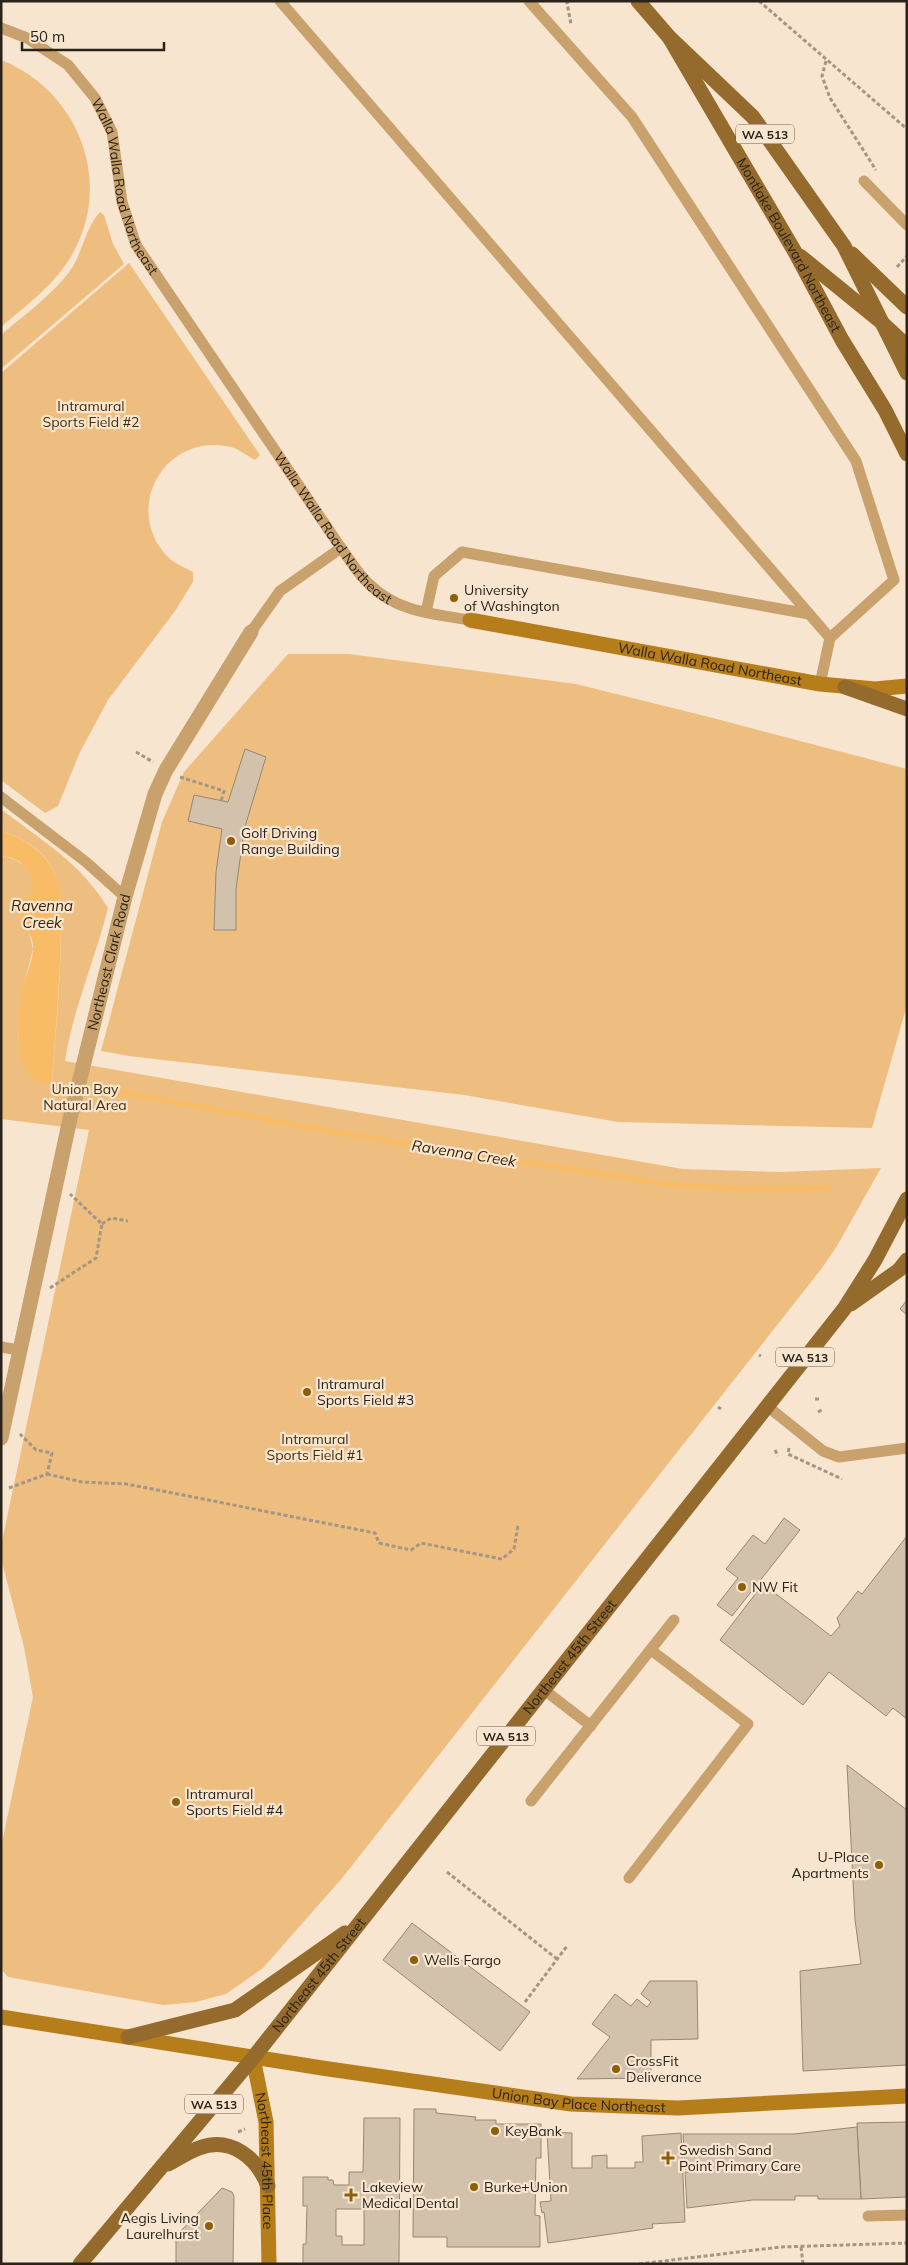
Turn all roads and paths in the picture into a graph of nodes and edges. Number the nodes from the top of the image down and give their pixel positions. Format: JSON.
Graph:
{"nodes":[{"id":1,"x":280,"y":1,"type":"edge"},
{"id":2,"x":529,"y":1,"type":"edge"},
{"id":3,"x":638,"y":1,"type":"edge"},
{"id":4,"x":759,"y":1,"type":"edge"},
{"id":5,"x":568,"y":2,"type":"edge"},
{"id":6,"x":570,"y":20,"type":"dead end"},
{"id":7,"x":1,"y":28,"type":"edge"},
{"id":8,"x":669,"y":37,"type":"junction"},
{"id":9,"x":826,"y":61,"type":"junction"},
{"id":10,"x":907,"y":128,"type":"edge"},
{"id":11,"x":881,"y":178,"type":"dead end"},
{"id":12,"x":864,"y":181,"type":"dead end"},
{"id":13,"x":907,"y":225,"type":"edge"},
{"id":14,"x":844,"y":246,"type":"junction"},
{"id":15,"x":795,"y":252,"type":"junction"},
{"id":16,"x":907,"y":256,"type":"edge"},
{"id":17,"x":897,"y":267,"type":"dead end"},
{"id":18,"x":907,"y":307,"type":"edge"},
{"id":19,"x":880,"y":320,"type":"junction"},
{"id":20,"x":907,"y":346,"type":"edge"},
{"id":21,"x":907,"y":373,"type":"edge"},
{"id":22,"x":907,"y":454,"type":"edge"},
{"id":23,"x":341,"y":548,"type":"junction"},
{"id":24,"x":426,"y":612,"type":"junction"},
{"id":25,"x":810,"y":614,"type":"junction"},
{"id":26,"x":470,"y":620,"type":"joint"},
{"id":27,"x":251,"y":632,"type":"joint"},
{"id":28,"x":830,"y":638,"type":"junction"},
{"id":29,"x":820,"y":684,"type":"junction"},
{"id":30,"x":845,"y":686,"type":"junction"},
{"id":31,"x":907,"y":686,"type":"edge"},
{"id":32,"x":907,"y":709,"type":"edge"},
{"id":33,"x":1,"y":797,"type":"edge"},
{"id":34,"x":125,"y":898,"type":"junction"},
{"id":35,"x":69,"y":1193,"type":"dead end"},
{"id":36,"x":907,"y":1199,"type":"edge"},
{"id":37,"x":128,"y":1221,"type":"dead end"},
{"id":38,"x":102,"y":1224,"type":"junction"},
{"id":39,"x":907,"y":1260,"type":"edge"},
{"id":40,"x":49,"y":1288,"type":"dead end"},
{"id":41,"x":844,"y":1309,"type":"junction"},
{"id":42,"x":1,"y":1347,"type":"edge"},
{"id":43,"x":19,"y":1350,"type":"junction"},
{"id":44,"x":815,"y":1399,"type":"dead end"},
{"id":45,"x":820,"y":1400,"type":"dead end"},
{"id":46,"x":767,"y":1406,"type":"junction"},
{"id":47,"x":823,"y":1409,"type":"dead end"},
{"id":48,"x":818,"y":1412,"type":"dead end"},
{"id":49,"x":20,"y":1434,"type":"dead end"},
{"id":50,"x":1,"y":1438,"type":"edge"},
{"id":51,"x":789,"y":1448,"type":"dead end"},
{"id":52,"x":907,"y":1448,"type":"edge"},
{"id":53,"x":775,"y":1450,"type":"dead end"},
{"id":54,"x":778,"y":1456,"type":"dead end"},
{"id":55,"x":47,"y":1474,"type":"junction"},
{"id":56,"x":842,"y":1479,"type":"dead end"},
{"id":57,"x":9,"y":1488,"type":"dead end"},
{"id":58,"x":518,"y":1525,"type":"dead end"},
{"id":59,"x":674,"y":1620,"type":"dead end"},
{"id":60,"x":651,"y":1650,"type":"junction"},
{"id":61,"x":543,"y":1689,"type":"junction"},
{"id":62,"x":591,"y":1726,"type":"junction"},
{"id":63,"x":531,"y":1801,"type":"dead end"},
{"id":64,"x":447,"y":1872,"type":"dead end"},
{"id":65,"x":629,"y":1878,"type":"dead end"},
{"id":66,"x":358,"y":1923,"type":"junction"},
{"id":67,"x":567,"y":1946,"type":"dead end"},
{"id":68,"x":558,"y":1959,"type":"junction"},
{"id":69,"x":525,"y":2002,"type":"dead end"},
{"id":70,"x":1,"y":2017,"type":"edge"},
{"id":71,"x":128,"y":2038,"type":"junction"},
{"id":72,"x":253,"y":2058,"type":"junction"},
{"id":73,"x":907,"y":2096,"type":"edge"},
{"id":74,"x":245,"y":2129,"type":"dead end"},
{"id":75,"x":238,"y":2132,"type":"dead end"},
{"id":76,"x":160,"y":2169,"type":"junction"},
{"id":77,"x":268,"y":2186,"type":"junction"},
{"id":78,"x":907,"y":2215,"type":"edge"},
{"id":79,"x":868,"y":2216,"type":"dead end"},
{"id":80,"x":907,"y":2244,"type":"edge"},
{"id":81,"x":802,"y":2247,"type":"junction"},
{"id":82,"x":80,"y":2264,"type":"edge"},
{"id":83,"x":269,"y":2264,"type":"edge"},
{"id":84,"x":639,"y":2264,"type":"edge"},
{"id":85,"x":803,"y":2264,"type":"edge"}],
"edges":[{"from":1,"to":25,"type":"lane"},
{"from":2,"to":28,"type":"lane"},
{"from":3,"to":8,"type":"main road","name":"Montlake Boulevard Northeast","number":"WA 513"},
{"from":4,"to":9,"type":"path"},
{"from":5,"to":6,"type":"path"},
{"from":7,"to":23,"type":"lane","name":"Walla Walla Road Northeast"},
{"from":8,"to":14,"type":"main road","name":"Montlake Boulevard Northeast","number":"WA 513"},
{"from":8,"to":15,"type":"main road","name":"Montlake Boulevard Northeast","number":"WA 513"},
{"from":9,"to":10,"type":"path"},
{"from":9,"to":11,"type":"path"},
{"from":12,"to":13,"type":"lane"},
{"from":14,"to":18,"type":"main road"},
{"from":14,"to":19,"type":"main road","name":"Montlake Boulevard Northeast","number":"WA 513"},
{"from":15,"to":19,"type":"main road"},
{"from":15,"to":22,"type":"main road","name":"Montlake Boulevard Northeast","number":"WA 513"},
{"from":16,"to":17,"type":"path"},
{"from":19,"to":20,"type":"main road"},
{"from":19,"to":21,"type":"main road","name":"Montlake Boulevard Northeast","number":"WA 513"},
{"from":23,"to":24,"type":"lane","name":"Walla Walla Road Northeast"},
{"from":23,"to":27,"type":"lane","name":"Northeast Clark Road"},
{"from":24,"to":25,"type":"lane"},
{"from":24,"to":26,"type":"lane","name":"Walla Walla Road Northeast"},
{"from":25,"to":28,"type":"lane"},
{"from":26,"to":29,"type":"main road","name":"Walla Walla Road Northeast"},
{"from":27,"to":34,"type":"street","name":"Northeast Clark Road"},
{"from":28,"to":29,"type":"lane"},
{"from":29,"to":30,"type":"main road","name":"Walla Walla Road Northeast"},
{"from":30,"to":31,"type":"main road","name":"Walla Walla Road Northeast"},
{"from":30,"to":32,"type":"main road"},
{"from":33,"to":34,"type":"lane"},
{"from":34,"to":43,"type":"street","name":"Northeast Clark Road"},
{"from":35,"to":38,"type":"path"},
{"from":36,"to":41,"type":"main road","name":"Northeast 45th Street","number":"WA 513"},
{"from":37,"to":38,"type":"path"},
{"from":38,"to":40,"type":"path"},
{"from":39,"to":41,"type":"main road"},
{"from":41,"to":46,"type":"main road","name":"Northeast 45th Street","number":"WA 513"},
{"from":42,"to":43,"type":"lane"},
{"from":43,"to":50,"type":"street","name":"Northeast Clark Road"},
{"from":44,"to":45,"type":"path"},
{"from":46,"to":52,"type":"lane"},
{"from":46,"to":61,"type":"main road","name":"Northeast 45th Street","number":"WA 513"},
{"from":47,"to":48,"type":"path"},
{"from":49,"to":55,"type":"path"},
{"from":51,"to":56,"type":"path"},
{"from":53,"to":54,"type":"path"},
{"from":55,"to":57,"type":"path"},
{"from":55,"to":58,"type":"path"},
{"from":59,"to":60,"type":"lane"},
{"from":60,"to":62,"type":"lane"},
{"from":60,"to":65,"type":"lane"},
{"from":61,"to":62,"type":"lane"},
{"from":61,"to":66,"type":"main road","name":"Northeast 45th Street","number":"WA 513"},
{"from":62,"to":63,"type":"lane"},
{"from":64,"to":68,"type":"path"},
{"from":66,"to":71,"type":"main road"},
{"from":66,"to":72,"type":"main road","name":"Northeast 45th Street","number":"WA 513"},
{"from":67,"to":68,"type":"path"},
{"from":68,"to":69,"type":"path"},
{"from":70,"to":71,"type":"main road","name":"Union Bay Place Northeast"},
{"from":71,"to":72,"type":"main road","name":"Union Bay Place Northeast"},
{"from":72,"to":73,"type":"main road","name":"Union Bay Place Northeast"},
{"from":72,"to":76,"type":"main road","name":"Northeast 45th Street","number":"WA 513"},
{"from":72,"to":77,"type":"main road","name":"Northeast 45th Place"},
{"from":74,"to":75,"type":"path"},
{"from":76,"to":77,"type":"main road"},
{"from":76,"to":82,"type":"main road","name":"Northeast 45th Street","number":"WA 513"},
{"from":77,"to":83,"type":"main road","name":"Northeast 45th Place"},
{"from":78,"to":79,"type":"lane"},
{"from":80,"to":81,"type":"path"},
{"from":81,"to":84,"type":"path"},
{"from":81,"to":85,"type":"path"}]}
